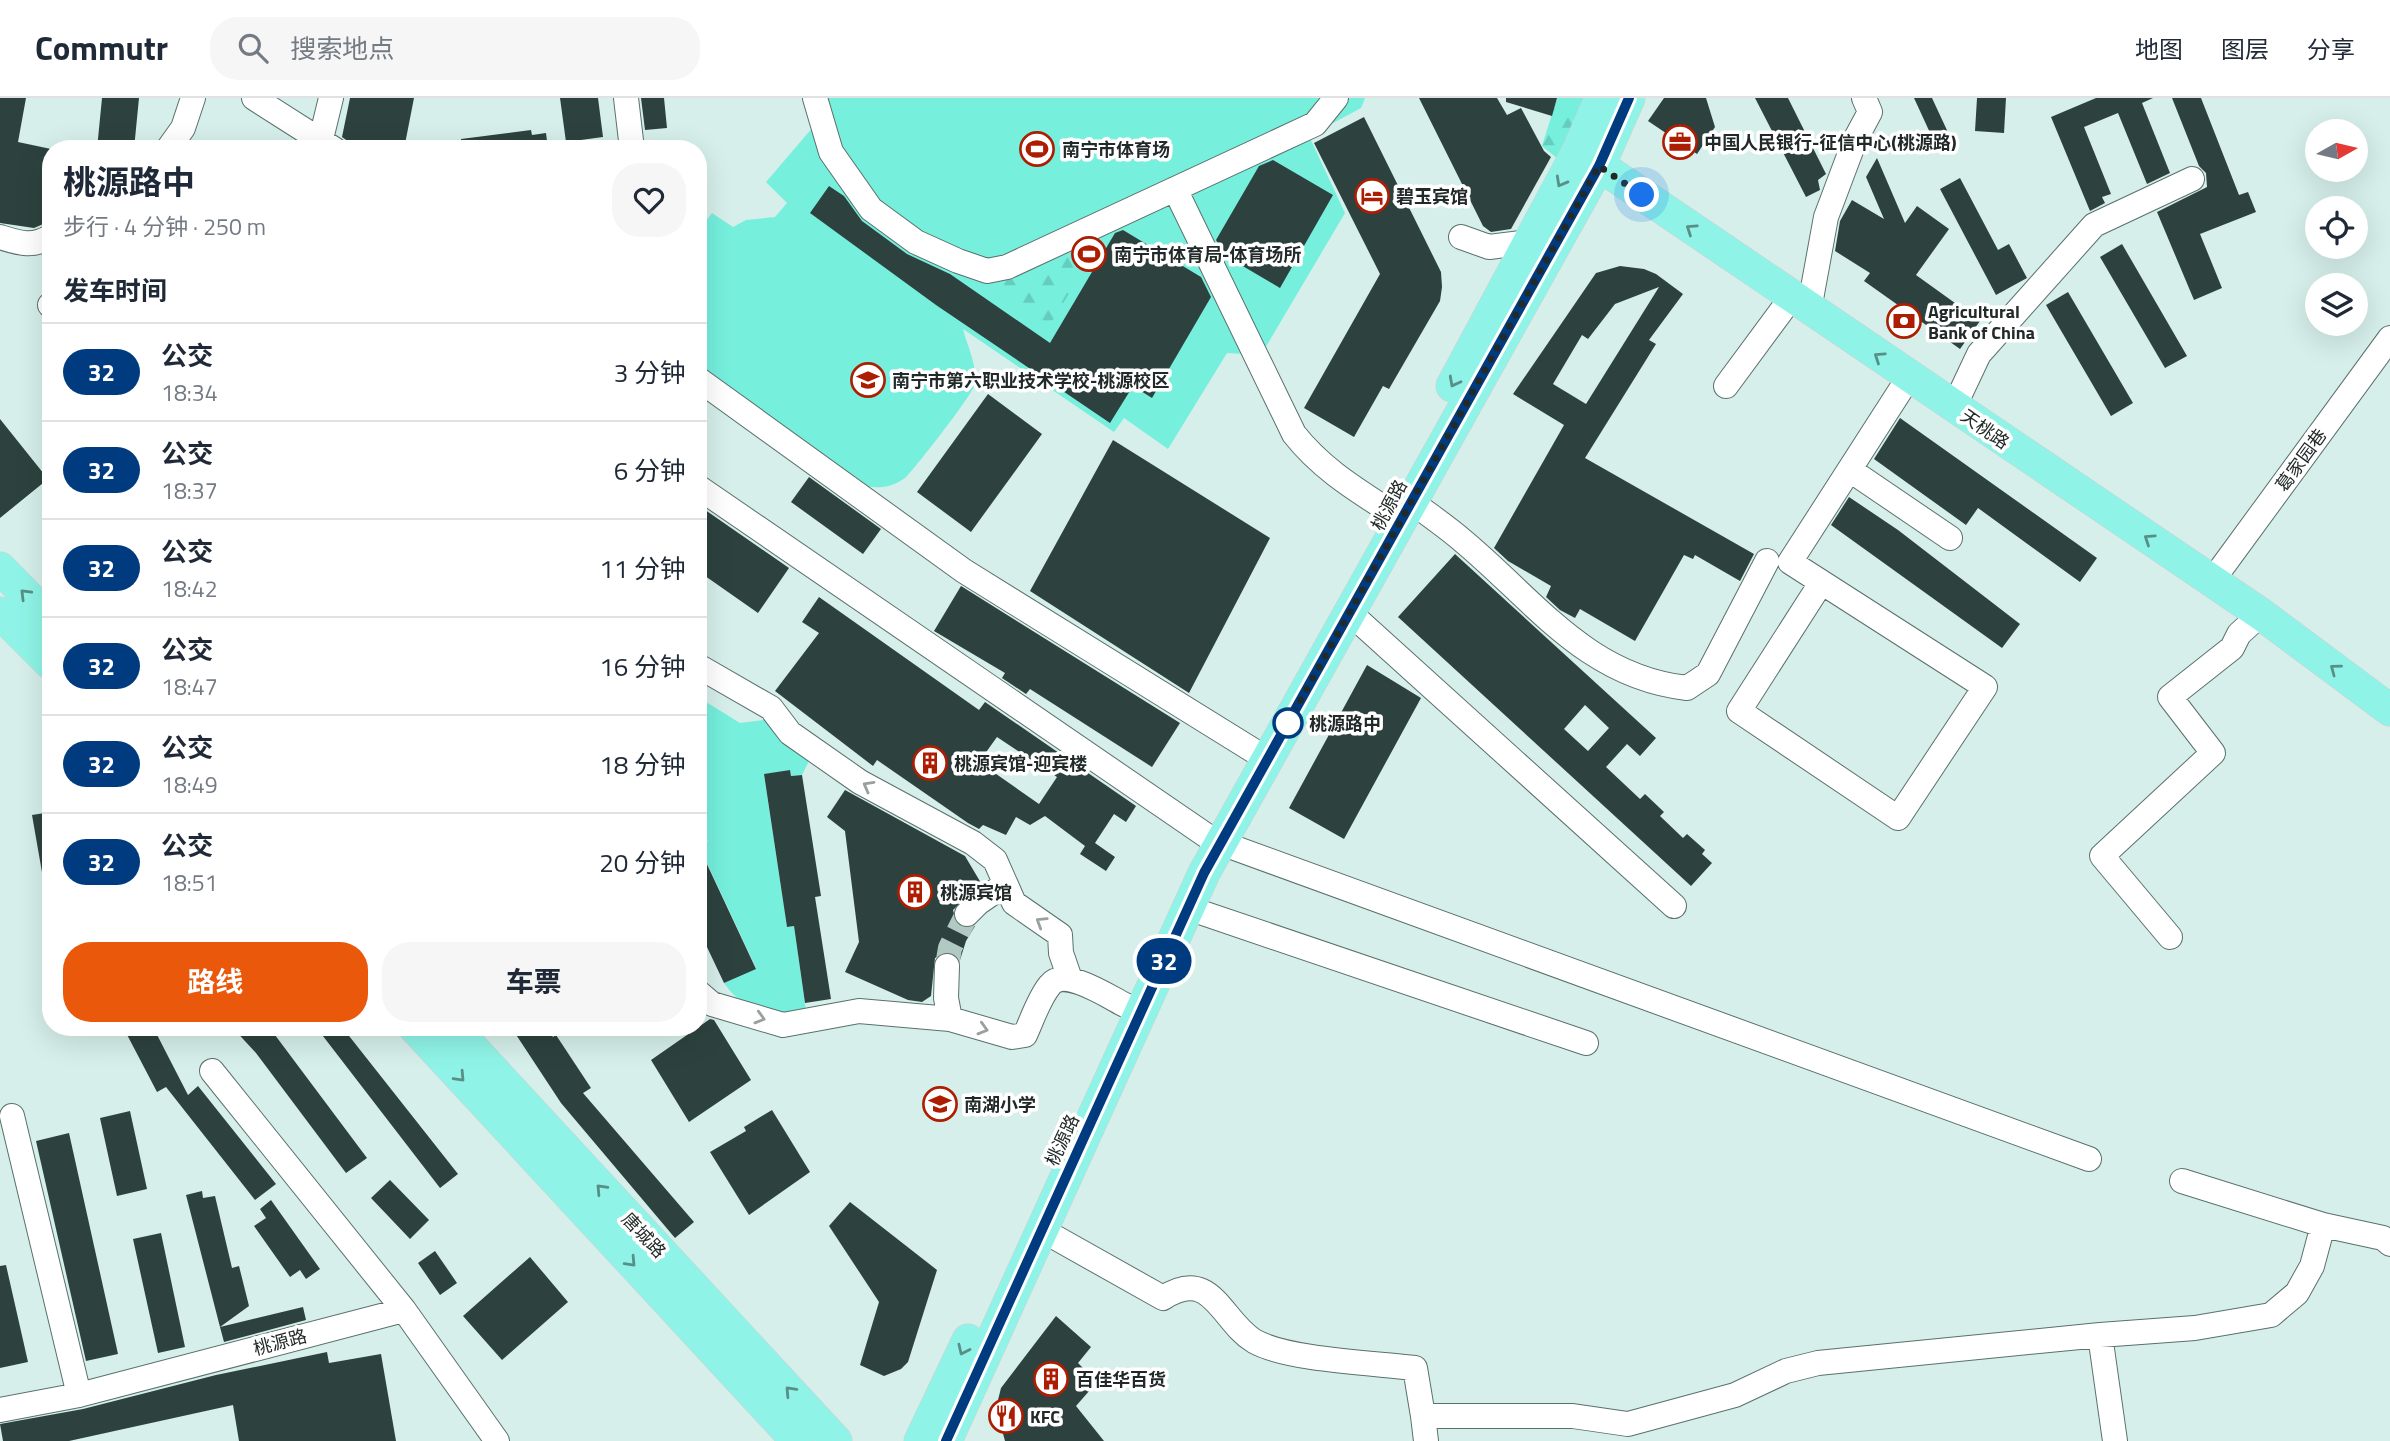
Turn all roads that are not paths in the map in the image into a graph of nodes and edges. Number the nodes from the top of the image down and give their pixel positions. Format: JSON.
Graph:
{"nodes":[{"id":1,"x":193,"y":98,"type":"edge"},
{"id":2,"x":254,"y":98,"type":"edge"},
{"id":3,"x":331,"y":98,"type":"edge"},
{"id":4,"x":626,"y":98,"type":"edge"},
{"id":5,"x":815,"y":98,"type":"edge"},
{"id":6,"x":1336,"y":98,"type":"edge"},
{"id":7,"x":1601,"y":98,"type":"edge"},
{"id":8,"x":1629,"y":98,"type":"edge"},
{"id":9,"x":1864,"y":98,"type":"edge"},
{"id":10,"x":174,"y":140,"type":"edge"},
{"id":11,"x":322,"y":140,"type":"edge"},
{"id":12,"x":328,"y":140,"type":"edge"},
{"id":13,"x":631,"y":140,"type":"edge"},
{"id":14,"x":1589,"y":159,"type":"junction"},
{"id":15,"x":2192,"y":179,"type":"dead end"},
{"id":16,"x":1175,"y":189,"type":"junction"},
{"id":17,"x":0,"y":237,"type":"edge"},
{"id":18,"x":1461,"y":237,"type":"dead end"},
{"id":19,"x":42,"y":240,"type":"edge"},
{"id":20,"x":1529,"y":242,"type":"junction"},
{"id":21,"x":1800,"y":304,"type":"junction"},
{"id":22,"x":2390,"y":338,"type":"edge"},
{"id":23,"x":1909,"y":377,"type":"junction"},
{"id":24,"x":707,"y":385,"type":"edge"},
{"id":25,"x":1726,"y":386,"type":"dead end"},
{"id":26,"x":1954,"y":407,"type":"junction"},
{"id":27,"x":1850,"y":470,"type":"junction"},
{"id":28,"x":707,"y":493,"type":"edge"},
{"id":29,"x":1399,"y":506,"type":"junction"},
{"id":30,"x":1950,"y":538,"type":"dead end"},
{"id":31,"x":1768,"y":561,"type":"dead end"},
{"id":32,"x":0,"y":568,"type":"edge"},
{"id":33,"x":2212,"y":581,"type":"junction"},
{"id":34,"x":1821,"y":583,"type":"junction"},
{"id":35,"x":42,"y":611,"type":"edge"},
{"id":36,"x":0,"y":613,"type":"edge"},
{"id":37,"x":1350,"y":613,"type":"junction"},
{"id":38,"x":2262,"y":614,"type":"junction"},
{"id":39,"x":42,"y":655,"type":"edge"},
{"id":40,"x":707,"y":671,"type":"edge"},
{"id":41,"x":2390,"y":710,"type":"edge"},
{"id":42,"x":1254,"y":751,"type":"junction"},
{"id":43,"x":1214,"y":840,"type":"junction"},
{"id":44,"x":1004,"y":885,"type":"junction"},
{"id":45,"x":1674,"y":906,"type":"dead end"},
{"id":46,"x":1188,"y":908,"type":"junction"},
{"id":47,"x":967,"y":915,"type":"tunnel mouth"},
{"id":48,"x":2170,"y":937,"type":"dead end"},
{"id":49,"x":947,"y":966,"type":"tunnel mouth"},
{"id":50,"x":1070,"y":979,"type":"junction"},
{"id":51,"x":707,"y":1000,"type":"edge"},
{"id":52,"x":1125,"y":1005,"type":"junction"},
{"id":53,"x":950,"y":1019,"type":"junction"},
{"id":54,"x":422,"y":1036,"type":"edge"},
{"id":55,"x":461,"y":1036,"type":"edge"},
{"id":56,"x":1586,"y":1043,"type":"dead end"},
{"id":57,"x":212,"y":1071,"type":"dead end"},
{"id":58,"x":12,"y":1116,"type":"dead end"},
{"id":59,"x":2089,"y":1159,"type":"dead end"},
{"id":60,"x":2182,"y":1181,"type":"dead end"},
{"id":61,"x":2323,"y":1225,"type":"junction"},
{"id":62,"x":1042,"y":1230,"type":"junction"},
{"id":63,"x":2390,"y":1244,"type":"edge"},
{"id":64,"x":404,"y":1310,"type":"junction"},
{"id":65,"x":2100,"y":1335,"type":"junction"},
{"id":66,"x":79,"y":1395,"type":"junction"},
{"id":67,"x":0,"y":1410,"type":"edge"},
{"id":68,"x":1423,"y":1416,"type":"junction"},
{"id":69,"x":925,"y":1438,"type":"edge"},
{"id":70,"x":497,"y":1441,"type":"edge"},
{"id":71,"x":797,"y":1441,"type":"edge"},
{"id":72,"x":836,"y":1441,"type":"edge"},
{"id":73,"x":1426,"y":1441,"type":"edge"},
{"id":74,"x":2115,"y":1441,"type":"edge"}],
"edges":[{"from":1,"to":10,"type":"street"},
{"from":2,"to":11,"type":"street"},
{"from":3,"to":12,"type":"street"},
{"from":4,"to":13,"type":"street"},
{"from":5,"to":16,"type":"street"},
{"from":6,"to":16,"type":"street"},
{"from":7,"to":14,"type":"main road","name":"桃源路"},
{"from":8,"to":14,"type":"main road","name":"桃源路"},
{"from":9,"to":21,"type":"street"},
{"from":14,"to":20,"type":"main road","name":"桃源路","one_way":true},
{"from":21,"to":14,"type":"main road","name":"天桃路","one_way":true},
{"from":14,"to":29,"type":"main road","name":"桃源路"},
{"from":15,"to":26,"type":"street"},
{"from":16,"to":29,"type":"street"},
{"from":17,"to":19,"type":"street"},
{"from":18,"to":20,"type":"street"},
{"from":20,"to":29,"type":"main road","name":"桃源路","one_way":true},
{"from":23,"to":21,"type":"main road","name":"天桃路","one_way":true},
{"from":21,"to":25,"type":"street"},
{"from":22,"to":33,"type":"street","name":"葛家园巷"},
{"from":23,"to":26,"type":"main road","name":"天桃路"},
{"from":23,"to":27,"type":"street"},
{"from":24,"to":42,"type":"street"},
{"from":33,"to":26,"type":"main road","name":"天桃路","one_way":true},
{"from":27,"to":30,"type":"street"},
{"from":27,"to":34,"type":"street"},
{"from":28,"to":43,"type":"street"},
{"from":29,"to":31,"type":"street"},
{"from":29,"to":37,"type":"main road","name":"桃源路"},
{"from":29,"to":42,"type":"main road","name":"桃源路"},
{"from":35,"to":32,"type":"main road","one_way":true},
{"from":33,"to":38,"type":"main road","name":"天桃路"},
{"from":34,"to":34,"type":"street"},
{"from":36,"to":39,"type":"main road"},
{"from":37,"to":43,"type":"main road","name":"桃源路"},
{"from":37,"to":45,"type":"street"},
{"from":41,"to":38,"type":"main road","name":"天桃路","one_way":true},
{"from":38,"to":48,"type":"street"},
{"from":44,"to":40,"type":"street","one_way":true},
{"from":42,"to":43,"type":"main road","name":"桃源路"},
{"from":43,"to":46,"type":"main road","name":"桃源路"},
{"from":43,"to":52,"type":"main road","name":"桃源路"},
{"from":43,"to":59,"type":"street"},
{"from":44,"to":47,"type":"street"},
{"from":50,"to":44,"type":"street","one_way":true},
{"from":46,"to":56,"type":"street"},
{"from":46,"to":62,"type":"main road","name":"桃源路"},
{"from":49,"to":53,"type":"street"},
{"from":50,"to":52,"type":"street"},
{"from":53,"to":50,"type":"street","one_way":true},
{"from":51,"to":53,"type":"street","one_way":true},
{"from":52,"to":69,"type":"main road","name":"桃源路","one_way":true},
{"from":54,"to":71,"type":"main road","name":"唐城路","one_way":true},
{"from":72,"to":55,"type":"main road","name":"唐城路","one_way":true},
{"from":57,"to":64,"type":"street"},
{"from":58,"to":66,"type":"street"},
{"from":60,"to":61,"type":"street"},
{"from":61,"to":63,"type":"street"},
{"from":61,"to":65,"type":"street"},
{"from":62,"to":68,"type":"street"},
{"from":62,"to":69,"type":"main road","name":"桃源路"},
{"from":64,"to":66,"type":"street","name":"桃源路"},
{"from":64,"to":70,"type":"street"},
{"from":65,"to":68,"type":"street"},
{"from":65,"to":74,"type":"street"},
{"from":66,"to":67,"type":"street","name":"桃源路"},
{"from":68,"to":73,"type":"street"}]}
